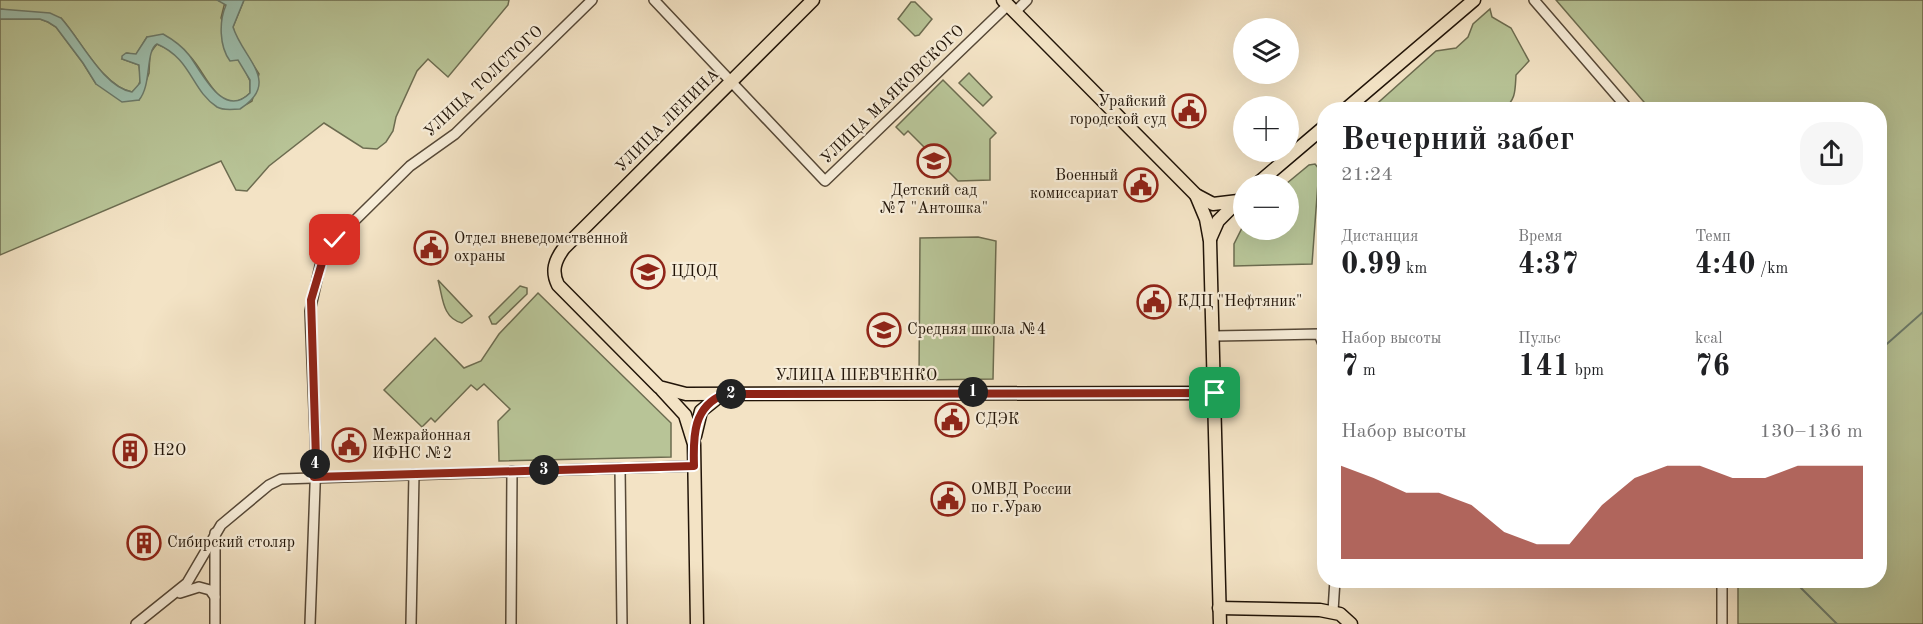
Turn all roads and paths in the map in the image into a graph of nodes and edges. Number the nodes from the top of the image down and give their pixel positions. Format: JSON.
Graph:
{"nodes":[{"id":1,"x":592,"y":0,"type":"edge"},
{"id":2,"x":654,"y":0,"type":"edge"},
{"id":3,"x":813,"y":0,"type":"edge"},
{"id":4,"x":1027,"y":0,"type":"edge"},
{"id":5,"x":1474,"y":0,"type":"edge"},
{"id":6,"x":1534,"y":0,"type":"edge"},
{"id":7,"x":1008,"y":6,"type":"edge"},
{"id":8,"x":730,"y":82,"type":"junction"},
{"id":9,"x":1354,"y":102,"type":"edge"},
{"id":10,"x":1622,"y":102,"type":"edge"},
{"id":11,"x":1317,"y":133,"type":"edge"},
{"id":12,"x":1269,"y":174,"type":"edge"},
{"id":13,"x":1196,"y":195,"type":"junction"},
{"id":14,"x":1233,"y":200,"type":"edge"},
{"id":15,"x":1233,"y":206,"type":"edge"},
{"id":16,"x":1210,"y":241,"type":"junction"},
{"id":17,"x":1317,"y":334,"type":"edge"},
{"id":18,"x":1214,"y":336,"type":"junction"},
{"id":19,"x":659,"y":387,"type":"junction"},
{"id":20,"x":1215,"y":393,"type":"junction"},
{"id":21,"x":725,"y":394,"type":"junction"},
{"id":22,"x":694,"y":444,"type":"junction"},
{"id":23,"x":694,"y":466,"type":"junction"},
{"id":24,"x":620,"y":468,"type":"junction"},
{"id":25,"x":512,"y":471,"type":"junction"},
{"id":26,"x":414,"y":474,"type":"junction"},
{"id":27,"x":314,"y":477,"type":"junction"},
{"id":28,"x":215,"y":531,"type":"junction"},
{"id":29,"x":1334,"y":588,"type":"edge"},
{"id":30,"x":1722,"y":588,"type":"edge"},
{"id":31,"x":175,"y":595,"type":"junction"},
{"id":32,"x":215,"y":598,"type":"junction"},
{"id":33,"x":1220,"y":608,"type":"junction"},
{"id":34,"x":1333,"y":611,"type":"junction"},
{"id":35,"x":136,"y":624,"type":"edge"},
{"id":36,"x":215,"y":624,"type":"edge"},
{"id":37,"x":310,"y":624,"type":"edge"},
{"id":38,"x":411,"y":624,"type":"edge"},
{"id":39,"x":511,"y":624,"type":"edge"},
{"id":40,"x":622,"y":624,"type":"edge"},
{"id":41,"x":697,"y":624,"type":"edge"},
{"id":42,"x":1220,"y":624,"type":"edge"},
{"id":43,"x":1351,"y":624,"type":"edge"},
{"id":44,"x":1722,"y":624,"type":"edge"}],
"edges":[{"from":1,"to":27,"type":"street","name":"УЛИЦА ТОЛСТОГО"},
{"from":2,"to":8,"type":"street"},
{"from":3,"to":8,"type":"main road","name":"УЛИЦА ЛЕНИНА"},
{"from":4,"to":7,"type":"street","name":"УЛИЦА МАЯКОВСКОГО"},
{"from":5,"to":9,"type":"main road"},
{"from":6,"to":10,"type":"street"},
{"from":7,"to":8,"type":"street","name":"УЛИЦА МАЯКОВСКОГО"},
{"from":7,"to":13,"type":"main road"},
{"from":8,"to":19,"type":"main road","name":"УЛИЦА ЛЕНИНА"},
{"from":11,"to":12,"type":"main road"},
{"from":13,"to":14,"type":"main road"},
{"from":13,"to":16,"type":"main road"},
{"from":15,"to":16,"type":"main road"},
{"from":16,"to":18,"type":"main road"},
{"from":17,"to":18,"type":"street"},
{"from":18,"to":20,"type":"main road"},
{"from":19,"to":21,"type":"main road","name":"УЛИЦА ШЕВЧЕНКО"},
{"from":19,"to":22,"type":"main road"},
{"from":20,"to":21,"type":"main road","name":"УЛИЦА ШЕВЧЕНКО"},
{"from":20,"to":33,"type":"main road"},
{"from":21,"to":22,"type":"main road"},
{"from":22,"to":23,"type":"main road"},
{"from":23,"to":24,"type":"street"},
{"from":23,"to":41,"type":"main road"},
{"from":24,"to":25,"type":"street"},
{"from":24,"to":40,"type":"street"},
{"from":25,"to":26,"type":"street"},
{"from":25,"to":39,"type":"street"},
{"from":26,"to":27,"type":"street"},
{"from":26,"to":38,"type":"street"},
{"from":27,"to":28,"type":"street"},
{"from":27,"to":37,"type":"street","name":"УЛИЦА ТОЛСТОГО"},
{"from":28,"to":31,"type":"street"},
{"from":28,"to":32,"type":"street"},
{"from":29,"to":34,"type":"street"},
{"from":30,"to":44,"type":"street"},
{"from":31,"to":32,"type":"street"},
{"from":31,"to":35,"type":"street"},
{"from":32,"to":36,"type":"street"},
{"from":33,"to":34,"type":"main road"},
{"from":33,"to":42,"type":"main road"},
{"from":34,"to":43,"type":"main road"}]}
